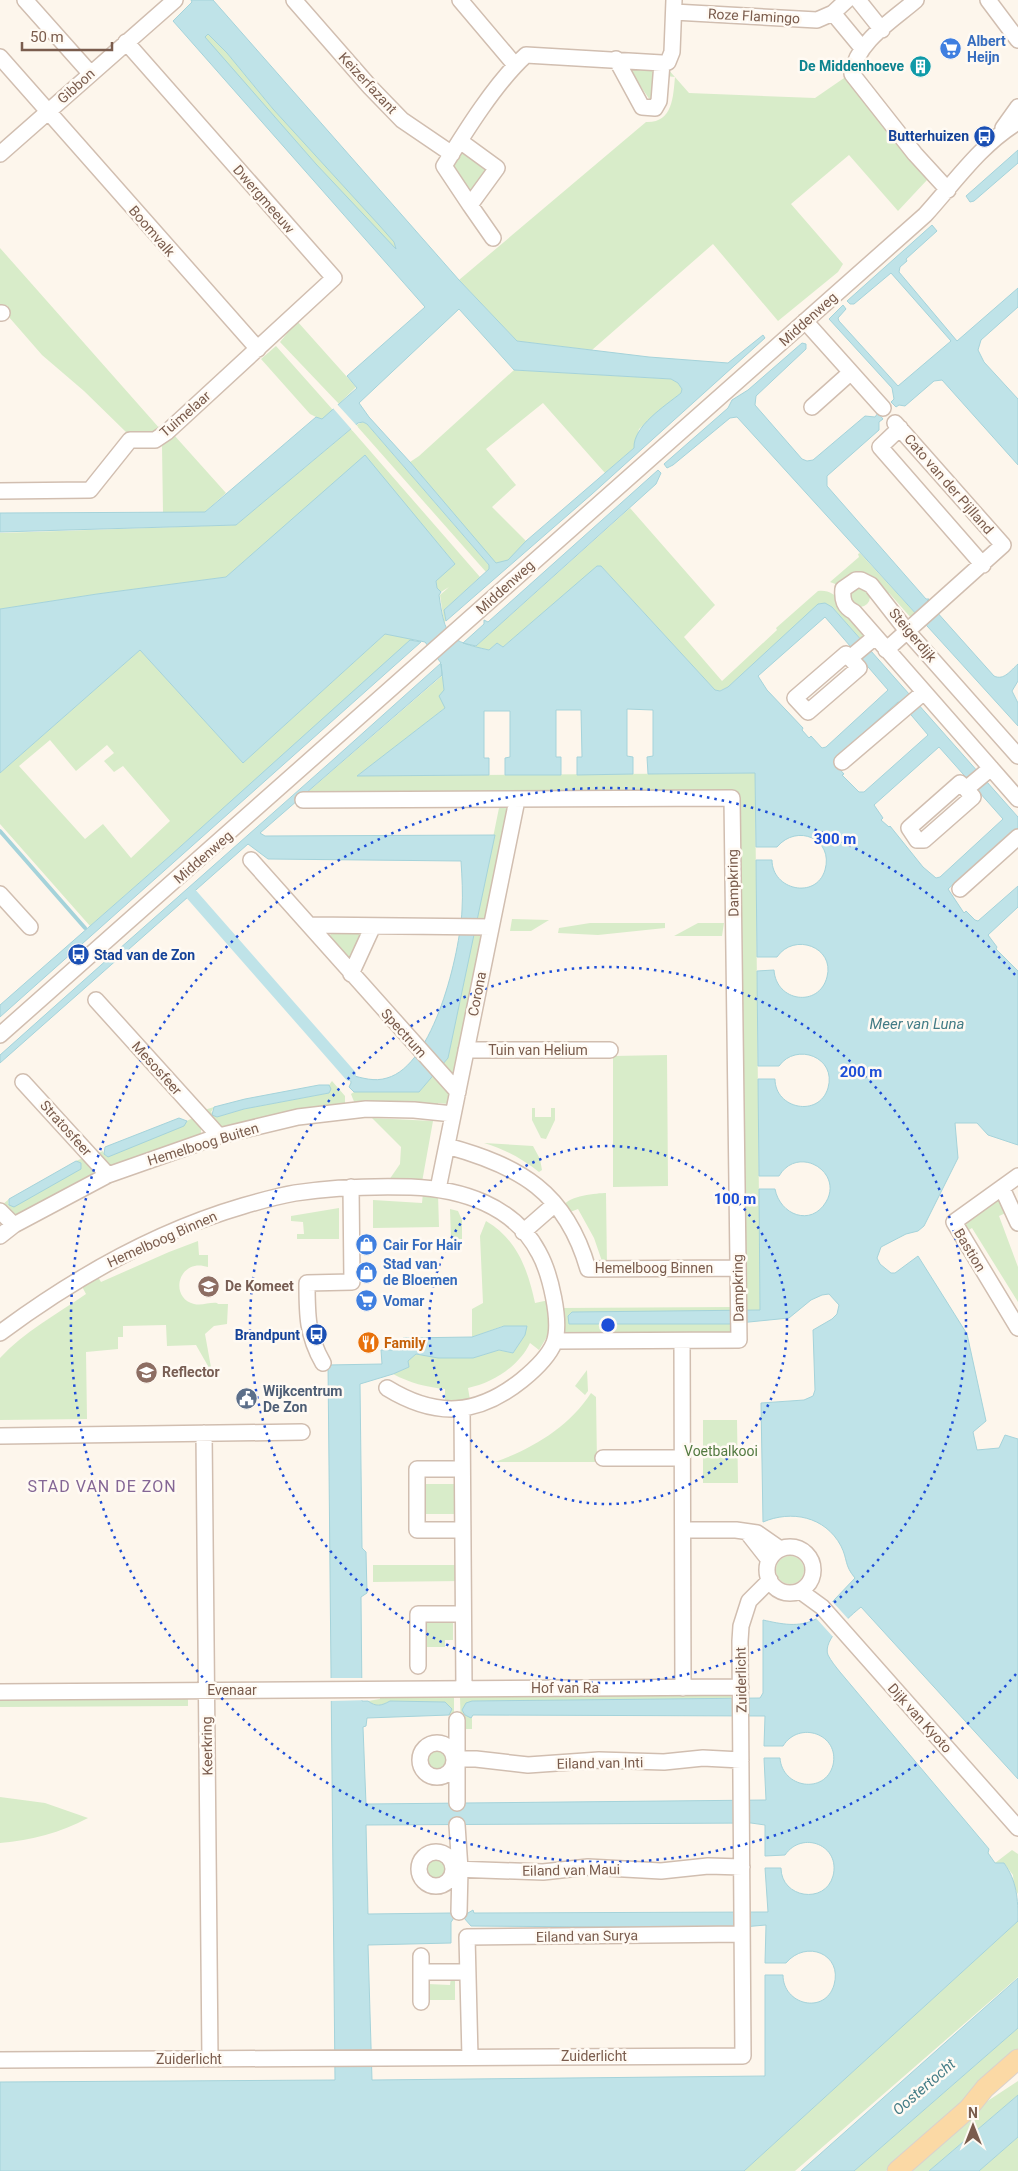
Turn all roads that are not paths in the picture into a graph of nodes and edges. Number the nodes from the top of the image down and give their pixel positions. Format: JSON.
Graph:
{"nodes":[{"id":1,"x":25,"y":0,"type":"edge"},
{"id":2,"x":175,"y":0,"type":"edge"},
{"id":3,"x":294,"y":0,"type":"edge"},
{"id":4,"x":460,"y":0,"type":"edge"},
{"id":5,"x":847,"y":0,"type":"edge"},
{"id":6,"x":858,"y":0,"type":"edge"},
{"id":7,"x":916,"y":0,"type":"edge"},
{"id":8,"x":988,"y":0,"type":"edge"},
{"id":9,"x":993,"y":0,"type":"edge"},
{"id":10,"x":674,"y":6,"type":"edge"},
{"id":11,"x":833,"y":13,"type":"junction"},
{"id":12,"x":1018,"y":24,"type":"edge"},
{"id":13,"x":882,"y":30,"type":"junction"},
{"id":14,"x":1018,"y":40,"type":"edge"},
{"id":15,"x":126,"y":42,"type":"junction"},
{"id":16,"x":862,"y":48,"type":"junction"},
{"id":17,"x":0,"y":57,"type":"edge"},
{"id":18,"x":616,"y":59,"type":"junction"},
{"id":19,"x":662,"y":63,"type":"junction"},
{"id":20,"x":515,"y":65,"type":"junction"},
{"id":21,"x":90,"y":73,"type":"junction"},
{"id":22,"x":1018,"y":107,"type":"edge"},
{"id":23,"x":48,"y":111,"type":"junction"},
{"id":24,"x":1018,"y":122,"type":"edge"},
{"id":25,"x":1002,"y":132,"type":"junction"},
{"id":26,"x":456,"y":147,"type":"junction"},
{"id":27,"x":0,"y":154,"type":"edge"},
{"id":28,"x":948,"y":190,"type":"junction"},
{"id":29,"x":470,"y":205,"type":"junction"},
{"id":30,"x":494,"y":238,"type":"dead end"},
{"id":31,"x":805,"y":321,"type":"junction"},
{"id":32,"x":258,"y":349,"type":"junction"},
{"id":33,"x":850,"y":374,"type":"junction"},
{"id":34,"x":812,"y":408,"type":"dead end"},
{"id":35,"x":883,"y":408,"type":"dead end"},
{"id":36,"x":0,"y":491,"type":"edge"},
{"id":37,"x":984,"y":564,"type":"junction"},
{"id":38,"x":912,"y":626,"type":"junction"},
{"id":39,"x":875,"y":637,"type":"junction"},
{"id":40,"x":886,"y":650,"type":"junction"},
{"id":41,"x":850,"y":658,"type":"dead end"},
{"id":42,"x":924,"y":692,"type":"junction"},
{"id":43,"x":1018,"y":756,"type":"edge"},
{"id":44,"x":842,"y":762,"type":"dead end"},
{"id":45,"x":991,"y":768,"type":"junction"},
{"id":46,"x":966,"y":789,"type":"dead end"},
{"id":47,"x":1018,"y":799,"type":"edge"},
{"id":48,"x":303,"y":800,"type":"dead end"},
{"id":49,"x":517,"y":800,"type":"junction"},
{"id":50,"x":1018,"y":838,"type":"edge"},
{"id":51,"x":251,"y":860,"type":"dead end"},
{"id":52,"x":960,"y":889,"type":"dead end"},
{"id":53,"x":0,"y":894,"type":"edge"},
{"id":54,"x":310,"y":925,"type":"junction"},
{"id":55,"x":373,"y":926,"type":"junction"},
{"id":56,"x":30,"y":927,"type":"dead end"},
{"id":57,"x":484,"y":927,"type":"junction"},
{"id":58,"x":351,"y":974,"type":"junction"},
{"id":59,"x":96,"y":1000,"type":"dead end"},
{"id":60,"x":0,"y":1035,"type":"edge"},
{"id":61,"x":466,"y":1050,"type":"junction"},
{"id":62,"x":610,"y":1050,"type":"dead end"},
{"id":63,"x":23,"y":1082,"type":"dead end"},
{"id":64,"x":458,"y":1092,"type":"junction"},
{"id":65,"x":453,"y":1114,"type":"junction"},
{"id":66,"x":219,"y":1136,"type":"junction"},
{"id":67,"x":447,"y":1146,"type":"junction"},
{"id":68,"x":108,"y":1175,"type":"junction"},
{"id":69,"x":1018,"y":1176,"type":"edge"},
{"id":70,"x":351,"y":1187,"type":"junction"},
{"id":71,"x":1002,"y":1188,"type":"junction"},
{"id":72,"x":438,"y":1189,"type":"junction"},
{"id":73,"x":555,"y":1204,"type":"junction"},
{"id":74,"x":0,"y":1210,"type":"edge"},
{"id":75,"x":1018,"y":1223,"type":"edge"},
{"id":76,"x":14,"y":1226,"type":"junction"},
{"id":77,"x":523,"y":1232,"type":"junction"},
{"id":78,"x":0,"y":1236,"type":"edge"},
{"id":79,"x":738,"y":1268,"type":"junction"},
{"id":80,"x":1018,"y":1328,"type":"edge"},
{"id":81,"x":0,"y":1333,"type":"edge"},
{"id":82,"x":555,"y":1341,"type":"junction"},
{"id":83,"x":682,"y":1341,"type":"junction"},
{"id":84,"x":323,"y":1363,"type":"dead end"},
{"id":85,"x":387,"y":1388,"type":"dead end"},
{"id":86,"x":462,"y":1409,"type":"junction"},
{"id":87,"x":302,"y":1432,"type":"dead end"},
{"id":88,"x":204,"y":1434,"type":"junction"},
{"id":89,"x":0,"y":1436,"type":"edge"},
{"id":90,"x":604,"y":1458,"type":"dead end"},
{"id":91,"x":682,"y":1458,"type":"junction"},
{"id":92,"x":462,"y":1469,"type":"junction"},
{"id":93,"x":463,"y":1530,"type":"junction"},
{"id":94,"x":683,"y":1530,"type":"junction"},
{"id":95,"x":747,"y":1532,"type":"junction"},
{"id":96,"x":780,"y":1549,"type":"junction"},
{"id":97,"x":769,"y":1560,"type":"junction"},
{"id":98,"x":773,"y":1584,"type":"junction"},
{"id":99,"x":805,"y":1587,"type":"junction"},
{"id":100,"x":463,"y":1614,"type":"junction"},
{"id":101,"x":418,"y":1666,"type":"dead end"},
{"id":102,"x":464,"y":1688,"type":"junction"},
{"id":103,"x":683,"y":1688,"type":"junction"},
{"id":104,"x":207,"y":1690,"type":"junction"},
{"id":105,"x":741,"y":1691,"type":"junction"},
{"id":106,"x":0,"y":1692,"type":"edge"},
{"id":107,"x":457,"y":1720,"type":"dead end"},
{"id":108,"x":456,"y":1760,"type":"junction"},
{"id":109,"x":741,"y":1760,"type":"junction"},
{"id":110,"x":457,"y":1803,"type":"dead end"},
{"id":111,"x":457,"y":1825,"type":"dead end"},
{"id":112,"x":1018,"y":1828,"type":"edge"},
{"id":113,"x":742,"y":1866,"type":"junction"},
{"id":114,"x":457,"y":1869,"type":"junction"},
{"id":115,"x":459,"y":1912,"type":"dead end"},
{"id":116,"x":742,"y":1932,"type":"junction"},
{"id":117,"x":421,"y":1956,"type":"dead end"},
{"id":118,"x":421,"y":1972,"type":"junction"},
{"id":119,"x":468,"y":1972,"type":"junction"},
{"id":120,"x":421,"y":2002,"type":"dead end"},
{"id":121,"x":470,"y":2057,"type":"junction"},
{"id":122,"x":210,"y":2059,"type":"junction"},
{"id":123,"x":1018,"y":2059,"type":"edge"},
{"id":124,"x":0,"y":2060,"type":"edge"},
{"id":125,"x":1018,"y":2076,"type":"edge"},
{"id":126,"x":968,"y":2109,"type":"junction"},
{"id":127,"x":897,"y":2171,"type":"edge"}],
"edges":[{"from":1,"to":21,"type":"street"},
{"from":2,"to":15,"type":"street","name":"Gibbon"},
{"from":3,"to":26,"type":"street","name":"Keizerfazant"},
{"from":4,"to":20,"type":"street"},
{"from":5,"to":11,"type":"street","name":"Roze Flamingo"},
{"from":6,"to":13,"type":"street"},
{"from":7,"to":13,"type":"street"},
{"from":8,"to":14,"type":"street"},
{"from":9,"to":12,"type":"street"},
{"from":10,"to":11,"type":"street","name":"Roze Flamingo"},
{"from":10,"to":19,"type":"street"},
{"from":11,"to":16,"type":"street"},
{"from":13,"to":16,"type":"street"},
{"from":15,"to":21,"type":"street","name":"Gibbon"},
{"from":15,"to":32,"type":"street","name":"Dwergmeeuw"},
{"from":16,"to":28,"type":"street"},
{"from":17,"to":23,"type":"street","name":"Boomvalk"},
{"from":18,"to":19,"type":"street"},
{"from":18,"to":19,"type":"street"},
{"from":18,"to":20,"type":"street"},
{"from":20,"to":26,"type":"street"},
{"from":21,"to":23,"type":"street","name":"Gibbon"},
{"from":22,"to":25,"type":"street","name":"Middenweg"},
{"from":23,"to":27,"type":"street","name":"Gibbon"},
{"from":23,"to":32,"type":"street","name":"Boomvalk"},
{"from":24,"to":25,"type":"street","name":"Middenweg"},
{"from":25,"to":28,"type":"street","name":"Middenweg"},
{"from":26,"to":29,"type":"street"},
{"from":26,"to":29,"type":"street","name":"Keizerfazant"},
{"from":28,"to":31,"type":"street","name":"Middenweg"},
{"from":29,"to":30,"type":"street"},
{"from":31,"to":33,"type":"street"},
{"from":31,"to":60,"type":"street","name":"Middenweg"},
{"from":32,"to":36,"type":"street","name":"Tuimelaar"},
{"from":33,"to":34,"type":"street"},
{"from":33,"to":35,"type":"street"},
{"from":37,"to":37,"type":"street","name":"Cato van der Pijlland"},
{"from":37,"to":38,"type":"street","name":"Cato van der Pijlland"},
{"from":38,"to":39,"type":"street","name":"Steigerdijk"},
{"from":38,"to":40,"type":"street","name":"Cato van der Pijlland"},
{"from":38,"to":43,"type":"street","name":"Steigerdijk"},
{"from":39,"to":40,"type":"street","name":"Steigerdijk"},
{"from":39,"to":41,"type":"street"},
{"from":40,"to":42,"type":"street","name":"Steigerdijk"},
{"from":42,"to":44,"type":"street"},
{"from":42,"to":45,"type":"street","name":"Steigerdijk"},
{"from":45,"to":46,"type":"street"},
{"from":45,"to":47,"type":"street","name":"Steigerdijk"},
{"from":48,"to":49,"type":"street","name":"Dampkring"},
{"from":49,"to":57,"type":"street","name":"Corona"},
{"from":49,"to":79,"type":"street","name":"Dampkring"},
{"from":50,"to":52,"type":"street"},
{"from":51,"to":54,"type":"street","name":"Spectrum"},
{"from":53,"to":56,"type":"street"},
{"from":54,"to":55,"type":"street"},
{"from":54,"to":58,"type":"street","name":"Spectrum"},
{"from":55,"to":57,"type":"street"},
{"from":55,"to":58,"type":"street"},
{"from":57,"to":61,"type":"street","name":"Corona"},
{"from":58,"to":64,"type":"street","name":"Spectrum"},
{"from":59,"to":66,"type":"street","name":"Mesosfeer"},
{"from":61,"to":62,"type":"street","name":"Tuin van Helium"},
{"from":61,"to":64,"type":"street","name":"Corona"},
{"from":63,"to":68,"type":"street","name":"Stratosfeer"},
{"from":64,"to":65,"type":"street","name":"Corona"},
{"from":65,"to":66,"type":"street","name":"Hemelboog Buiten"},
{"from":65,"to":67,"type":"street","name":"Corona"},
{"from":66,"to":68,"type":"street","name":"Hemelboog Buiten"},
{"from":67,"to":72,"type":"street","name":"Corona"},
{"from":67,"to":73,"type":"street","name":"Hemelboog Binnen"},
{"from":68,"to":76,"type":"street","name":"Hemelboog Buiten"},
{"from":69,"to":71,"type":"street","name":"Bastion"},
{"from":70,"to":72,"type":"street","name":"Hemelboog Binnen"},
{"from":70,"to":81,"type":"street","name":"Hemelboog Binnen"},
{"from":70,"to":84,"type":"street"},
{"from":71,"to":75,"type":"street"},
{"from":71,"to":80,"type":"street","name":"Bastion"},
{"from":72,"to":77,"type":"street","name":"Hemelboog Binnen"},
{"from":73,"to":77,"type":"street"},
{"from":73,"to":79,"type":"street","name":"Hemelboog Binnen"},
{"from":74,"to":76,"type":"street"},
{"from":76,"to":78,"type":"street","name":"Hemelboog Buiten"},
{"from":77,"to":82,"type":"street","name":"Hemelboog Binnen"},
{"from":79,"to":83,"type":"street","name":"Dampkring"},
{"from":82,"to":83,"type":"street"},
{"from":82,"to":86,"type":"street"},
{"from":83,"to":91,"type":"street"},
{"from":85,"to":86,"type":"street"},
{"from":86,"to":92,"type":"street"},
{"from":87,"to":88,"type":"street"},
{"from":88,"to":89,"type":"street"},
{"from":88,"to":104,"type":"street","name":"Keerkring"},
{"from":90,"to":91,"type":"street"},
{"from":91,"to":94,"type":"street"},
{"from":92,"to":93,"type":"street"},
{"from":92,"to":93,"type":"street"},
{"from":93,"to":100,"type":"street"},
{"from":94,"to":95,"type":"street"},
{"from":94,"to":103,"type":"street"},
{"from":95,"to":96,"type":"street"},
{"from":95,"to":97,"type":"street"},
{"from":96,"to":97,"type":"street"},
{"from":96,"to":99,"type":"street"},
{"from":97,"to":98,"type":"street"},
{"from":98,"to":99,"type":"street"},
{"from":98,"to":105,"type":"street","name":"Zuiderlicht"},
{"from":99,"to":112,"type":"street","name":"Dijk van Kyoto"},
{"from":100,"to":101,"type":"street"},
{"from":100,"to":102,"type":"street"},
{"from":102,"to":103,"type":"street","name":"Hof van Ra"},
{"from":102,"to":104,"type":"street","name":"Evenaar"},
{"from":103,"to":105,"type":"street","name":"Hof van Ra"},
{"from":104,"to":106,"type":"street","name":"Evenaar"},
{"from":104,"to":122,"type":"street","name":"Keerkring"},
{"from":105,"to":109,"type":"street","name":"Zuiderlicht"},
{"from":107,"to":108,"type":"street"},
{"from":108,"to":109,"type":"street","name":"Eiland van Inti"},
{"from":108,"to":110,"type":"street"},
{"from":109,"to":113,"type":"street","name":"Zuiderlicht"},
{"from":111,"to":114,"type":"street"},
{"from":113,"to":114,"type":"street","name":"Eiland van Maui"},
{"from":113,"to":116,"type":"street","name":"Zuiderlicht"},
{"from":114,"to":115,"type":"street"},
{"from":116,"to":119,"type":"street","name":"Eiland van Surya"},
{"from":116,"to":121,"type":"street","name":"Zuiderlicht"},
{"from":117,"to":118,"type":"street"},
{"from":118,"to":119,"type":"street"},
{"from":118,"to":120,"type":"street"},
{"from":119,"to":121,"type":"street","name":"Eiland van Surya"},
{"from":121,"to":122,"type":"street","name":"Zuiderlicht"},
{"from":122,"to":124,"type":"street","name":"Zuiderlicht"},
{"from":123,"to":126,"type":"main road"},
{"from":125,"to":126,"type":"main road"},
{"from":126,"to":127,"type":"main road"}]}
